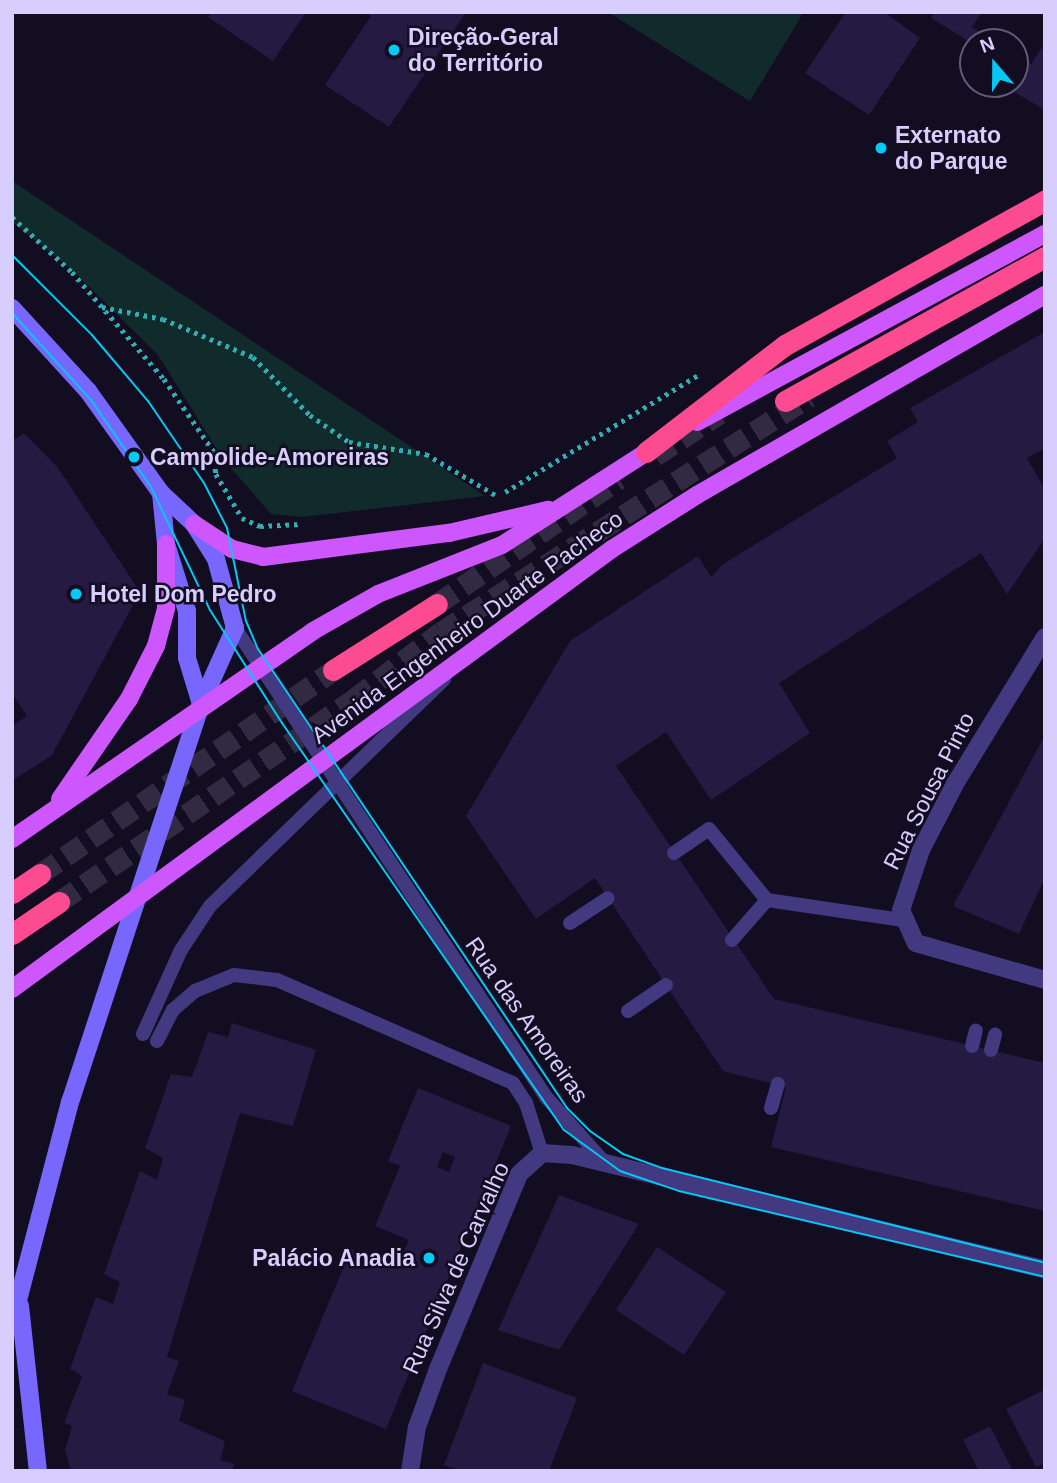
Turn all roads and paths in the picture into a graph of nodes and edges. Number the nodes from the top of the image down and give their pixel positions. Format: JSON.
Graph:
{"nodes":[{"id":1,"x":1045,"y":200,"type":"edge"},
{"id":2,"x":12,"y":217,"type":"edge"},
{"id":3,"x":1045,"y":234,"type":"edge"},
{"id":4,"x":1045,"y":257,"type":"edge"},
{"id":5,"x":1045,"y":295,"type":"edge"},
{"id":6,"x":102,"y":307,"type":"junction"},
{"id":7,"x":12,"y":308,"type":"edge"},
{"id":8,"x":702,"y":373,"type":"dead end"},
{"id":9,"x":785,"y":401,"type":"tunnel mouth"},
{"id":10,"x":646,"y":452,"type":"junction"},
{"id":11,"x":161,"y":493,"type":"junction"},
{"id":12,"x":498,"y":497,"type":"junction"},
{"id":13,"x":488,"y":500,"type":"dead end"},
{"id":14,"x":558,"y":508,"type":"junction"},
{"id":15,"x":194,"y":524,"type":"junction"},
{"id":16,"x":312,"y":524,"type":"dead end"},
{"id":17,"x":166,"y":544,"type":"junction"},
{"id":18,"x":436,"y":604,"type":"tunnel mouth"},
{"id":19,"x":235,"y":628,"type":"junction"},
{"id":20,"x":1045,"y":637,"type":"edge"},
{"id":21,"x":476,"y":647,"type":"junction"},
{"id":22,"x":259,"y":666,"type":"junction"},
{"id":23,"x":333,"y":670,"type":"tunnel mouth"},
{"id":24,"x":201,"y":704,"type":"junction"},
{"id":25,"x":325,"y":764,"type":"junction"},
{"id":26,"x":340,"y":783,"type":"junction"},
{"id":27,"x":52,"y":810,"type":"junction"},
{"id":28,"x":12,"y":839,"type":"edge"},
{"id":29,"x":674,"y":853,"type":"dead end"},
{"id":30,"x":40,"y":874,"type":"tunnel mouth"},
{"id":31,"x":12,"y":893,"type":"edge"},
{"id":32,"x":140,"y":897,"type":"junction"},
{"id":33,"x":608,"y":898,"type":"dead end"},
{"id":34,"x":766,"y":900,"type":"junction"},
{"id":35,"x":59,"y":902,"type":"tunnel mouth"},
{"id":36,"x":902,"y":920,"type":"junction"},
{"id":37,"x":570,"y":923,"type":"dead end"},
{"id":38,"x":12,"y":934,"type":"edge"},
{"id":39,"x":732,"y":940,"type":"dead end"},
{"id":40,"x":1040,"y":974,"type":"edge"},
{"id":41,"x":666,"y":985,"type":"dead end"},
{"id":42,"x":12,"y":989,"type":"edge"},
{"id":43,"x":628,"y":1011,"type":"dead end"},
{"id":44,"x":976,"y":1030,"type":"dead end"},
{"id":45,"x":143,"y":1034,"type":"dead end"},
{"id":46,"x":995,"y":1035,"type":"dead end"},
{"id":47,"x":157,"y":1041,"type":"dead end"},
{"id":48,"x":972,"y":1046,"type":"dead end"},
{"id":49,"x":991,"y":1050,"type":"dead end"},
{"id":50,"x":778,"y":1084,"type":"dead end"},
{"id":51,"x":771,"y":1108,"type":"dead end"},
{"id":52,"x":542,"y":1153,"type":"junction"},
{"id":53,"x":605,"y":1163,"type":"junction"},
{"id":54,"x":1045,"y":1269,"type":"edge"},
{"id":55,"x":20,"y":1302,"type":"junction"},
{"id":56,"x":12,"y":1323,"type":"edge"},
{"id":57,"x":38,"y":1471,"type":"edge"},
{"id":58,"x":410,"y":1471,"type":"edge"}],
"edges":[{"from":1,"to":10,"type":"highway"},
{"from":2,"to":6,"type":"path"},
{"from":3,"to":10,"type":"main road","name":"Avenida Engenheiro Duarte Pacheco"},
{"from":4,"to":9,"type":"highway"},
{"from":5,"to":21,"type":"main road","name":"Avenida Engenheiro Duarte Pacheco"},
{"from":6,"to":12,"type":"path"},
{"from":6,"to":16,"type":"path"},
{"from":7,"to":11,"type":"main road"},
{"from":8,"to":12,"type":"path"},
{"from":10,"to":14,"type":"main road","name":"Avenida Engenheiro Duarte Pacheco"},
{"from":11,"to":15,"type":"main road"},
{"from":11,"to":17,"type":"main road"},
{"from":12,"to":13,"type":"path"},
{"from":14,"to":15,"type":"main road"},
{"from":14,"to":22,"type":"main road","name":"Avenida Engenheiro Duarte Pacheco"},
{"from":15,"to":19,"type":"main road"},
{"from":17,"to":24,"type":"main road"},
{"from":17,"to":27,"type":"main road"},
{"from":18,"to":23,"type":"highway","name":"Avenida Engenheiro Duarte Pacheco"},
{"from":19,"to":22,"type":"lane","name":"Rua das Amoreiras"},
{"from":19,"to":24,"type":"main road"},
{"from":20,"to":36,"type":"street","name":"Rua Sousa Pinto"},
{"from":21,"to":25,"type":"main road","name":"Avenida Engenheiro Duarte Pacheco"},
{"from":21,"to":26,"type":"lane"},
{"from":22,"to":24,"type":"main road","name":"Avenida Engenheiro Duarte Pacheco"},
{"from":22,"to":25,"type":"lane","name":"Rua das Amoreiras"},
{"from":24,"to":27,"type":"main road","name":"Avenida Engenheiro Duarte Pacheco"},
{"from":24,"to":32,"type":"main road"},
{"from":25,"to":26,"type":"lane","name":"Rua das Amoreiras"},
{"from":25,"to":32,"type":"main road","name":"Avenida Engenheiro Duarte Pacheco"},
{"from":26,"to":45,"type":"lane"},
{"from":26,"to":53,"type":"lane","name":"Rua das Amoreiras"},
{"from":27,"to":28,"type":"main road","name":"Avenida Engenheiro Duarte Pacheco"},
{"from":29,"to":34,"type":"lane"},
{"from":30,"to":31,"type":"highway"},
{"from":32,"to":42,"type":"main road","name":"Avenida Engenheiro Duarte Pacheco"},
{"from":32,"to":55,"type":"main road"},
{"from":33,"to":37,"type":"lane"},
{"from":34,"to":36,"type":"lane"},
{"from":34,"to":39,"type":"lane"},
{"from":35,"to":38,"type":"highway"},
{"from":36,"to":40,"type":"street"},
{"from":41,"to":43,"type":"lane"},
{"from":44,"to":48,"type":"lane"},
{"from":46,"to":49,"type":"lane"},
{"from":47,"to":52,"type":"lane"},
{"from":50,"to":51,"type":"lane"},
{"from":52,"to":53,"type":"street","name":"Rua Silva de Carvalho"},
{"from":52,"to":58,"type":"street","name":"Rua Silva de Carvalho"},
{"from":53,"to":54,"type":"street"},
{"from":55,"to":56,"type":"main road"},
{"from":55,"to":57,"type":"main road"}]}
